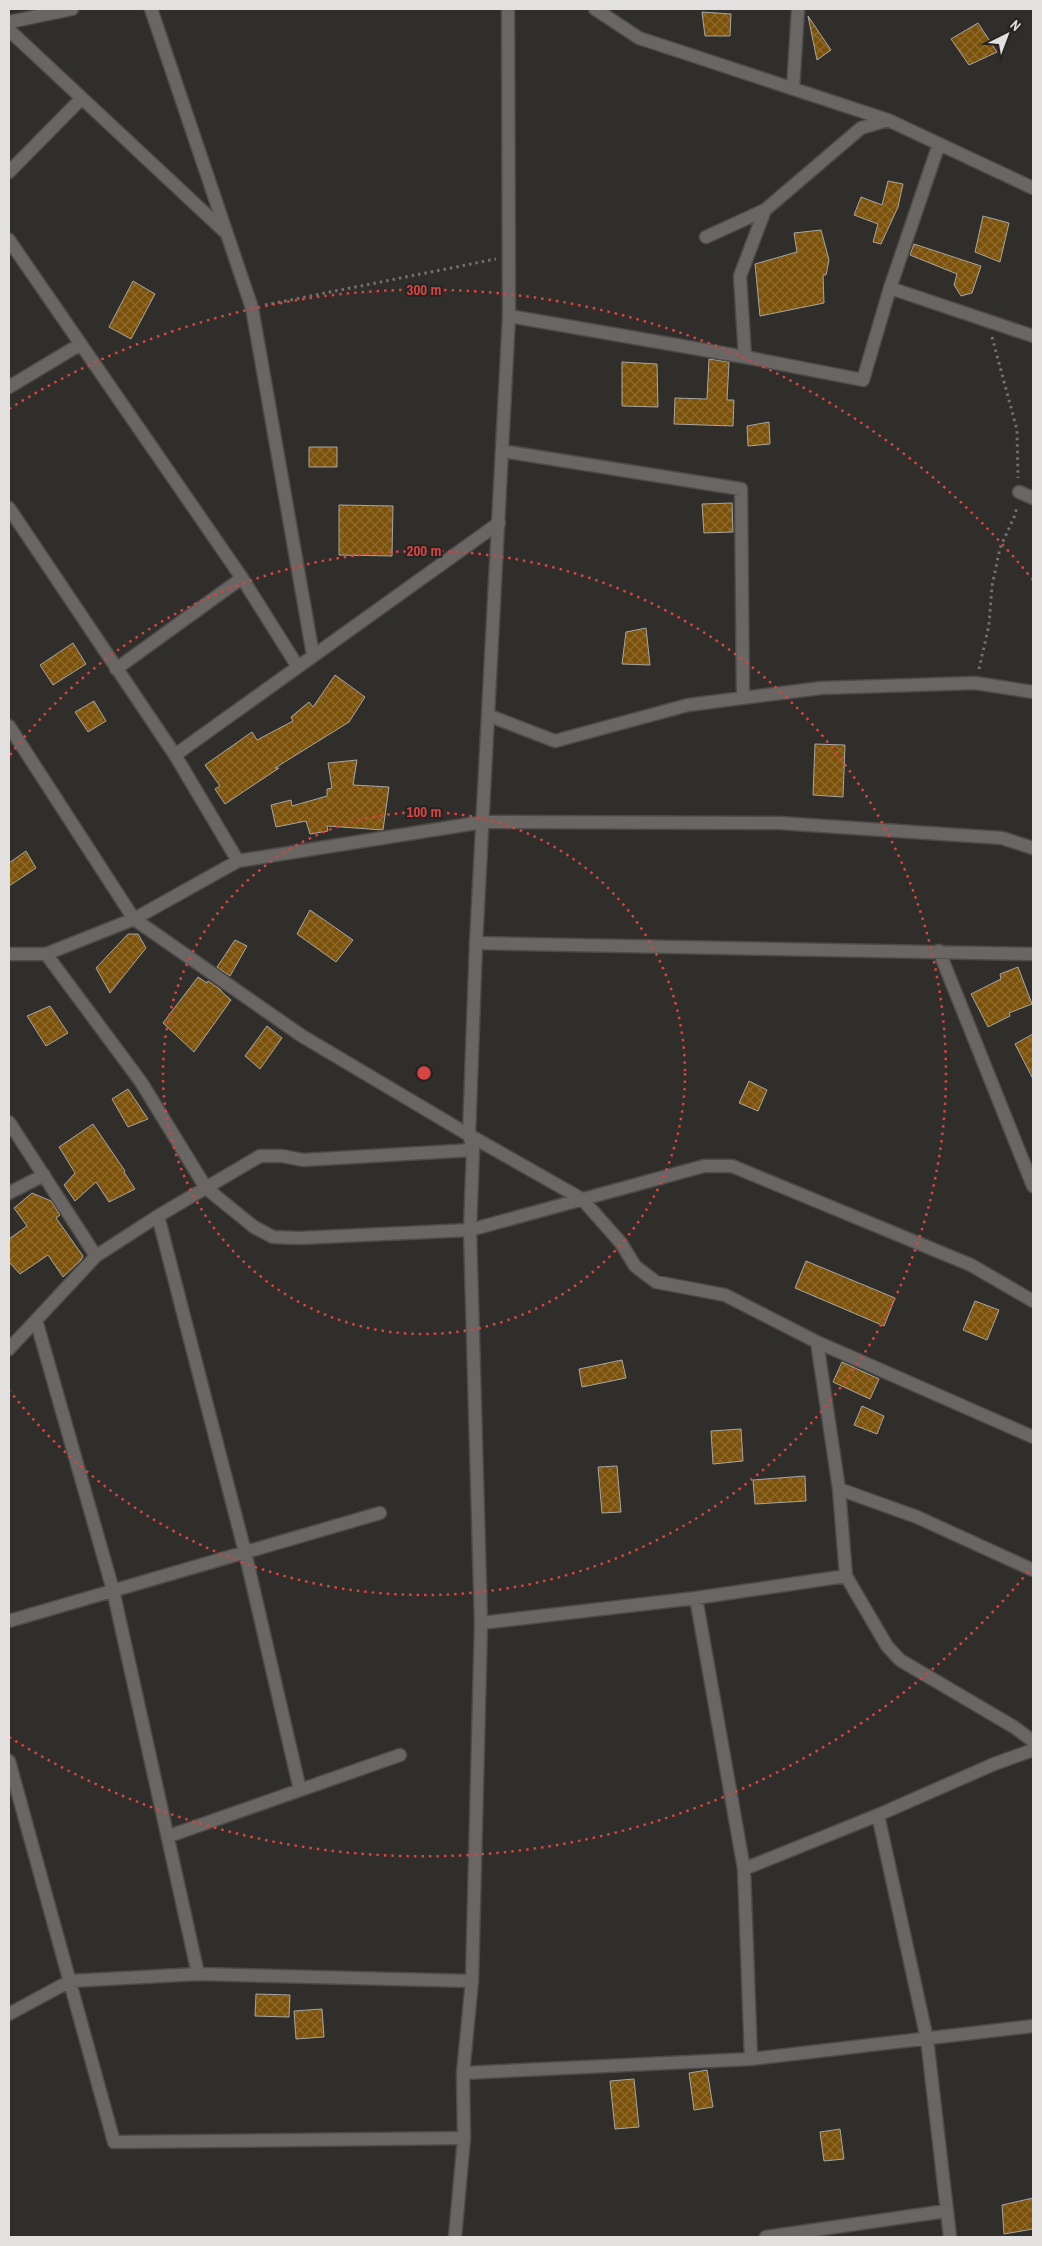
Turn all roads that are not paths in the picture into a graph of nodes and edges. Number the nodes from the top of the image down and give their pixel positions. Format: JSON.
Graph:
{"nodes":[{"id":1,"x":72,"y":9,"type":"edge"},
{"id":2,"x":151,"y":9,"type":"edge"},
{"id":3,"x":508,"y":9,"type":"edge"},
{"id":4,"x":595,"y":9,"type":"edge"},
{"id":5,"x":798,"y":9,"type":"edge"},
{"id":6,"x":9,"y":22,"type":"edge"},
{"id":7,"x":9,"y":30,"type":"edge"},
{"id":8,"x":792,"y":89,"type":"junction"},
{"id":9,"x":81,"y":99,"type":"junction"},
{"id":10,"x":888,"y":120,"type":"junction"},
{"id":11,"x":939,"y":144,"type":"junction"},
{"id":12,"x":9,"y":172,"type":"edge"},
{"id":13,"x":1033,"y":188,"type":"edge"},
{"id":14,"x":765,"y":210,"type":"junction"},
{"id":15,"x":226,"y":233,"type":"junction"},
{"id":16,"x":706,"y":237,"type":"dead end"},
{"id":17,"x":9,"y":240,"type":"edge"},
{"id":18,"x":890,"y":288,"type":"junction"},
{"id":19,"x":510,"y":316,"type":"junction"},
{"id":20,"x":1033,"y":336,"type":"edge"},
{"id":21,"x":79,"y":345,"type":"junction"},
{"id":22,"x":745,"y":357,"type":"junction"},
{"id":23,"x":9,"y":387,"type":"edge"},
{"id":24,"x":502,"y":451,"type":"junction"},
{"id":25,"x":1019,"y":492,"type":"road end"},
{"id":26,"x":1033,"y":498,"type":"edge"},
{"id":27,"x":9,"y":508,"type":"edge"},
{"id":28,"x":499,"y":523,"type":"junction"},
{"id":29,"x":242,"y":578,"type":"junction"},
{"id":30,"x":313,"y":655,"type":"junction"},
{"id":31,"x":298,"y":667,"type":"junction"},
{"id":32,"x":116,"y":668,"type":"junction"},
{"id":33,"x":1033,"y":692,"type":"edge"},
{"id":34,"x":743,"y":698,"type":"junction"},
{"id":35,"x":490,"y":716,"type":"junction"},
{"id":36,"x":9,"y":726,"type":"edge"},
{"id":37,"x":175,"y":755,"type":"junction"},
{"id":38,"x":483,"y":822,"type":"junction"},
{"id":39,"x":1033,"y":848,"type":"edge"},
{"id":40,"x":238,"y":862,"type":"junction"},
{"id":41,"x":134,"y":919,"type":"junction"},
{"id":42,"x":476,"y":943,"type":"junction"},
{"id":43,"x":939,"y":951,"type":"junction"},
{"id":44,"x":9,"y":954,"type":"edge"},
{"id":45,"x":46,"y":954,"type":"junction"},
{"id":46,"x":1033,"y":954,"type":"edge"},
{"id":47,"x":9,"y":1122,"type":"edge"},
{"id":48,"x":469,"y":1135,"type":"junction"},
{"id":49,"x":473,"y":1150,"type":"junction"},
{"id":50,"x":44,"y":1174,"type":"junction"},
{"id":51,"x":1033,"y":1186,"type":"edge"},
{"id":52,"x":206,"y":1188,"type":"junction"},
{"id":53,"x":9,"y":1193,"type":"edge"},
{"id":54,"x":582,"y":1199,"type":"junction"},
{"id":55,"x":158,"y":1216,"type":"junction"},
{"id":56,"x":470,"y":1230,"type":"junction"},
{"id":57,"x":96,"y":1256,"type":"junction"},
{"id":58,"x":1033,"y":1301,"type":"edge"},
{"id":59,"x":36,"y":1320,"type":"junction"},
{"id":60,"x":817,"y":1342,"type":"junction"},
{"id":61,"x":9,"y":1349,"type":"edge"},
{"id":62,"x":1033,"y":1437,"type":"edge"},
{"id":63,"x":838,"y":1489,"type":"junction"},
{"id":64,"x":380,"y":1513,"type":"dead end"},
{"id":65,"x":245,"y":1552,"type":"junction"},
{"id":66,"x":1033,"y":1570,"type":"edge"},
{"id":67,"x":846,"y":1576,"type":"junction"},
{"id":68,"x":113,"y":1590,"type":"junction"},
{"id":69,"x":696,"y":1598,"type":"junction"},
{"id":70,"x":9,"y":1621,"type":"edge"},
{"id":71,"x":480,"y":1623,"type":"junction"},
{"id":72,"x":1033,"y":1741,"type":"edge"},
{"id":73,"x":1033,"y":1750,"type":"edge"},
{"id":74,"x":400,"y":1755,"type":"dead end"},
{"id":75,"x":9,"y":1761,"type":"edge"},
{"id":76,"x":300,"y":1790,"type":"junction"},
{"id":77,"x":878,"y":1815,"type":"junction"},
{"id":78,"x":169,"y":1836,"type":"junction"},
{"id":79,"x":744,"y":1869,"type":"junction"},
{"id":80,"x":198,"y":1974,"type":"junction"},
{"id":81,"x":70,"y":1981,"type":"junction"},
{"id":82,"x":472,"y":1981,"type":"junction"},
{"id":83,"x":9,"y":2014,"type":"edge"},
{"id":84,"x":1033,"y":2026,"type":"edge"},
{"id":85,"x":926,"y":2039,"type":"junction"},
{"id":86,"x":751,"y":2059,"type":"junction"},
{"id":87,"x":464,"y":2073,"type":"junction"},
{"id":88,"x":464,"y":2138,"type":"junction"},
{"id":89,"x":946,"y":2211,"type":"junction"},
{"id":90,"x":455,"y":2237,"type":"edge"},
{"id":91,"x":766,"y":2237,"type":"edge"},
{"id":92,"x":950,"y":2237,"type":"edge"}],
"edges":[{"from":1,"to":6,"type":"street"},
{"from":2,"to":15,"type":"street"},
{"from":3,"to":19,"type":"street"},
{"from":4,"to":8,"type":"street"},
{"from":5,"to":8,"type":"street"},
{"from":7,"to":9,"type":"street"},
{"from":8,"to":10,"type":"street"},
{"from":9,"to":12,"type":"street"},
{"from":9,"to":15,"type":"street"},
{"from":10,"to":11,"type":"street"},
{"from":10,"to":14,"type":"street"},
{"from":11,"to":13,"type":"street"},
{"from":11,"to":18,"type":"street"},
{"from":14,"to":16,"type":"street"},
{"from":14,"to":22,"type":"street"},
{"from":15,"to":30,"type":"street"},
{"from":17,"to":21,"type":"street"},
{"from":18,"to":20,"type":"street"},
{"from":18,"to":22,"type":"street"},
{"from":19,"to":22,"type":"street"},
{"from":19,"to":24,"type":"street"},
{"from":21,"to":23,"type":"street"},
{"from":21,"to":29,"type":"street"},
{"from":24,"to":28,"type":"street"},
{"from":24,"to":34,"type":"street"},
{"from":25,"to":26,"type":"street"},
{"from":27,"to":32,"type":"street"},
{"from":28,"to":30,"type":"street"},
{"from":28,"to":35,"type":"street"},
{"from":29,"to":31,"type":"street"},
{"from":29,"to":32,"type":"street"},
{"from":30,"to":31,"type":"street"},
{"from":31,"to":37,"type":"street"},
{"from":32,"to":37,"type":"street"},
{"from":33,"to":34,"type":"street"},
{"from":34,"to":35,"type":"street"},
{"from":35,"to":38,"type":"street"},
{"from":36,"to":41,"type":"street"},
{"from":37,"to":40,"type":"street"},
{"from":38,"to":39,"type":"street"},
{"from":38,"to":40,"type":"street"},
{"from":38,"to":42,"type":"street"},
{"from":40,"to":41,"type":"street"},
{"from":41,"to":45,"type":"street"},
{"from":41,"to":48,"type":"street"},
{"from":42,"to":43,"type":"street"},
{"from":42,"to":48,"type":"street"},
{"from":43,"to":46,"type":"street"},
{"from":43,"to":51,"type":"street"},
{"from":44,"to":45,"type":"street"},
{"from":45,"to":52,"type":"street"},
{"from":47,"to":50,"type":"street"},
{"from":48,"to":49,"type":"street"},
{"from":48,"to":54,"type":"street"},
{"from":49,"to":52,"type":"street"},
{"from":49,"to":56,"type":"street"},
{"from":50,"to":53,"type":"street"},
{"from":50,"to":57,"type":"street"},
{"from":52,"to":55,"type":"street"},
{"from":52,"to":56,"type":"street"},
{"from":54,"to":56,"type":"street"},
{"from":54,"to":58,"type":"street"},
{"from":54,"to":60,"type":"street"},
{"from":55,"to":57,"type":"street"},
{"from":55,"to":65,"type":"street"},
{"from":56,"to":71,"type":"street"},
{"from":57,"to":59,"type":"street"},
{"from":59,"to":61,"type":"street"},
{"from":59,"to":68,"type":"street"},
{"from":60,"to":62,"type":"street"},
{"from":60,"to":63,"type":"street"},
{"from":63,"to":66,"type":"street"},
{"from":63,"to":67,"type":"street"},
{"from":64,"to":65,"type":"street"},
{"from":65,"to":68,"type":"street"},
{"from":65,"to":76,"type":"street"},
{"from":67,"to":69,"type":"street"},
{"from":67,"to":72,"type":"street"},
{"from":68,"to":70,"type":"street"},
{"from":68,"to":78,"type":"street"},
{"from":69,"to":71,"type":"street"},
{"from":69,"to":79,"type":"street"},
{"from":71,"to":82,"type":"street"},
{"from":73,"to":77,"type":"street"},
{"from":74,"to":76,"type":"street"},
{"from":75,"to":81,"type":"street"},
{"from":76,"to":78,"type":"street"},
{"from":77,"to":79,"type":"street"},
{"from":77,"to":85,"type":"street"},
{"from":78,"to":80,"type":"street"},
{"from":79,"to":86,"type":"street"},
{"from":80,"to":81,"type":"street"},
{"from":80,"to":82,"type":"street"},
{"from":81,"to":83,"type":"street"},
{"from":81,"to":88,"type":"street"},
{"from":82,"to":87,"type":"street"},
{"from":84,"to":85,"type":"street"},
{"from":85,"to":86,"type":"street"},
{"from":85,"to":89,"type":"street"},
{"from":86,"to":87,"type":"street"},
{"from":87,"to":88,"type":"street"},
{"from":88,"to":90,"type":"street"},
{"from":89,"to":91,"type":"street"},
{"from":89,"to":92,"type":"street"}]}
